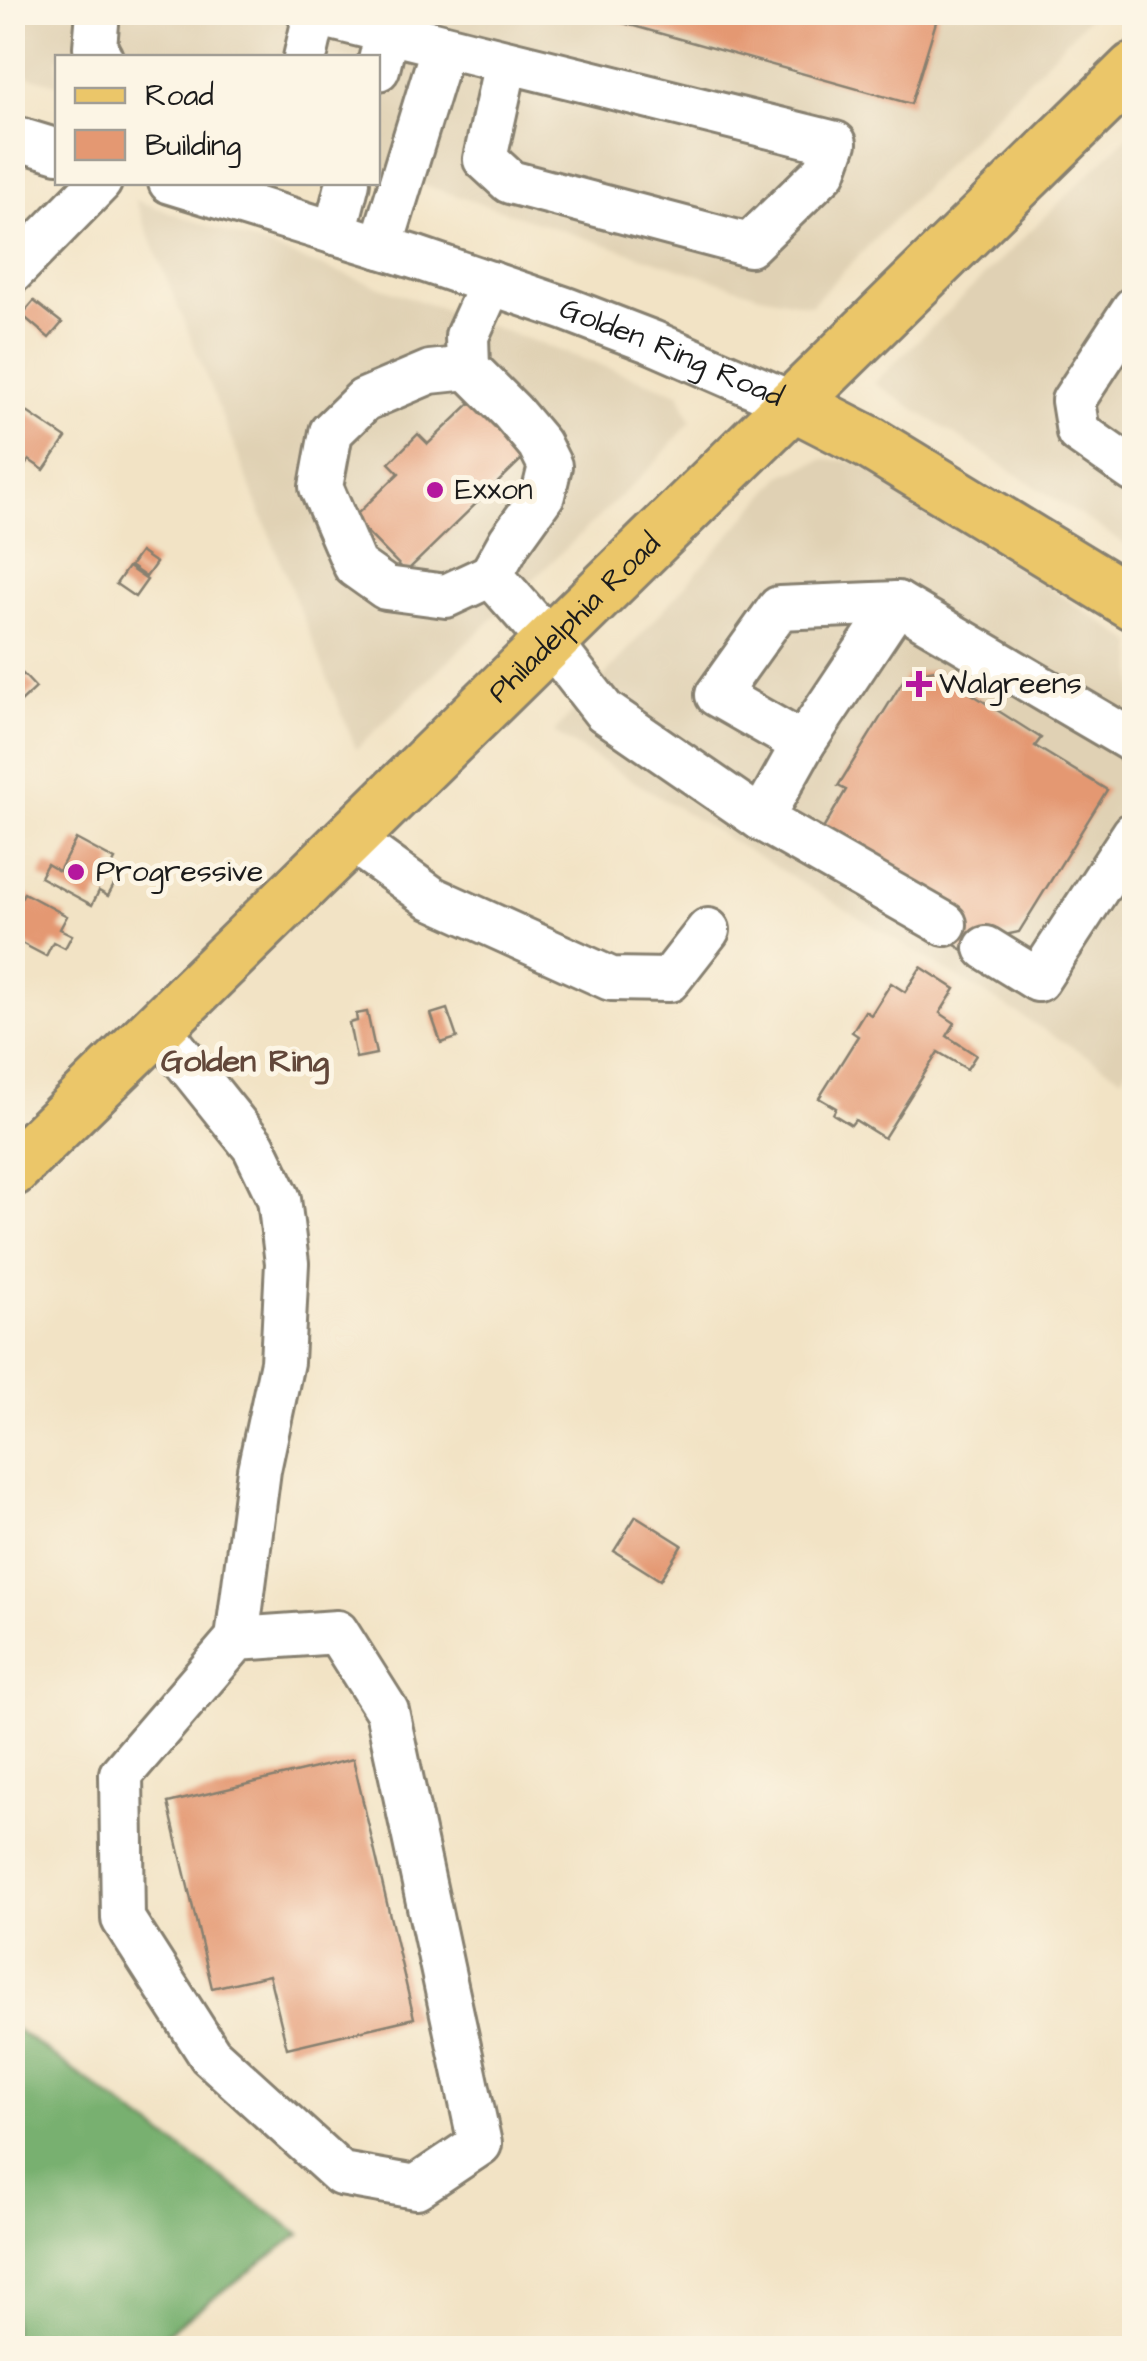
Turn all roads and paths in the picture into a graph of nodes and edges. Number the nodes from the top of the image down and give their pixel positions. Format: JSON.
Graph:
{"nodes":[{"id":1,"x":98,"y":12,"type":"edge"},
{"id":2,"x":312,"y":13,"type":"edge"},
{"id":3,"x":444,"y":46,"type":"junction"},
{"id":4,"x":382,"y":50,"type":"edge"},
{"id":5,"x":100,"y":55,"type":"edge"},
{"id":6,"x":305,"y":55,"type":"edge"},
{"id":7,"x":506,"y":62,"type":"junction"},
{"id":8,"x":1134,"y":69,"type":"edge"},
{"id":9,"x":12,"y":137,"type":"edge"},
{"id":10,"x":55,"y":150,"type":"edge"},
{"id":11,"x":97,"y":185,"type":"edge"},
{"id":12,"x":180,"y":185,"type":"edge"},
{"id":13,"x":347,"y":185,"type":"edge"},
{"id":14,"x":334,"y":233,"type":"junction"},
{"id":15,"x":381,"y":246,"type":"junction"},
{"id":16,"x":12,"y":272,"type":"edge"},
{"id":17,"x":491,"y":283,"type":"junction"},
{"id":18,"x":1134,"y":308,"type":"edge"},
{"id":19,"x":468,"y":368,"type":"junction"},
{"id":20,"x":794,"y":404,"type":"junction"},
{"id":21,"x":1134,"y":471,"type":"edge"},
{"id":22,"x":491,"y":576,"type":"junction"},
{"id":23,"x":897,"y":602,"type":"junction"},
{"id":24,"x":1134,"y":604,"type":"edge"},
{"id":25,"x":550,"y":642,"type":"junction"},
{"id":26,"x":1134,"y":742,"type":"edge"},
{"id":27,"x":804,"y":744,"type":"junction"},
{"id":28,"x":761,"y":819,"type":"junction"},
{"id":29,"x":1134,"y":833,"type":"edge"},
{"id":30,"x":350,"y":838,"type":"junction"},
{"id":31,"x":945,"y":924,"type":"dead end"},
{"id":32,"x":708,"y":930,"type":"dead end"},
{"id":33,"x":986,"y":948,"type":"dead end"},
{"id":34,"x":157,"y":1026,"type":"junction"},
{"id":35,"x":12,"y":1170,"type":"edge"},
{"id":36,"x":237,"y":1639,"type":"junction"}],
"edges":[{"from":1,"to":5,"type":"street"},
{"from":2,"to":4,"type":"street"},
{"from":2,"to":6,"type":"street"},
{"from":3,"to":4,"type":"street"},
{"from":3,"to":7,"type":"street"},
{"from":3,"to":15,"type":"street"},
{"from":7,"to":7,"type":"street"},
{"from":8,"to":20,"type":"main road","name":"Philadelphia Road"},
{"from":9,"to":10,"type":"street"},
{"from":11,"to":16,"type":"street"},
{"from":12,"to":14,"type":"street","name":"Golden Ring Road"},
{"from":13,"to":14,"type":"street"},
{"from":14,"to":15,"type":"street","name":"Golden Ring Road"},
{"from":15,"to":17,"type":"street","name":"Golden Ring Road"},
{"from":17,"to":19,"type":"street"},
{"from":17,"to":20,"type":"street","name":"Golden Ring Road"},
{"from":18,"to":21,"type":"street"},
{"from":19,"to":22,"type":"street"},
{"from":19,"to":22,"type":"street"},
{"from":20,"to":24,"type":"main road","name":"Golden Ring Road"},
{"from":20,"to":25,"type":"main road","name":"Philadelphia Road"},
{"from":22,"to":25,"type":"street"},
{"from":23,"to":26,"type":"street"},
{"from":23,"to":27,"type":"street"},
{"from":23,"to":27,"type":"street"},
{"from":25,"to":28,"type":"street"},
{"from":25,"to":30,"type":"main road","name":"Philadelphia Road"},
{"from":27,"to":28,"type":"street"},
{"from":28,"to":31,"type":"street"},
{"from":29,"to":33,"type":"street"},
{"from":30,"to":32,"type":"street"},
{"from":30,"to":34,"type":"main road","name":"Philadelphia Road"},
{"from":34,"to":35,"type":"main road","name":"Philadelphia Road"},
{"from":34,"to":36,"type":"street"},
{"from":36,"to":36,"type":"street"}]}
